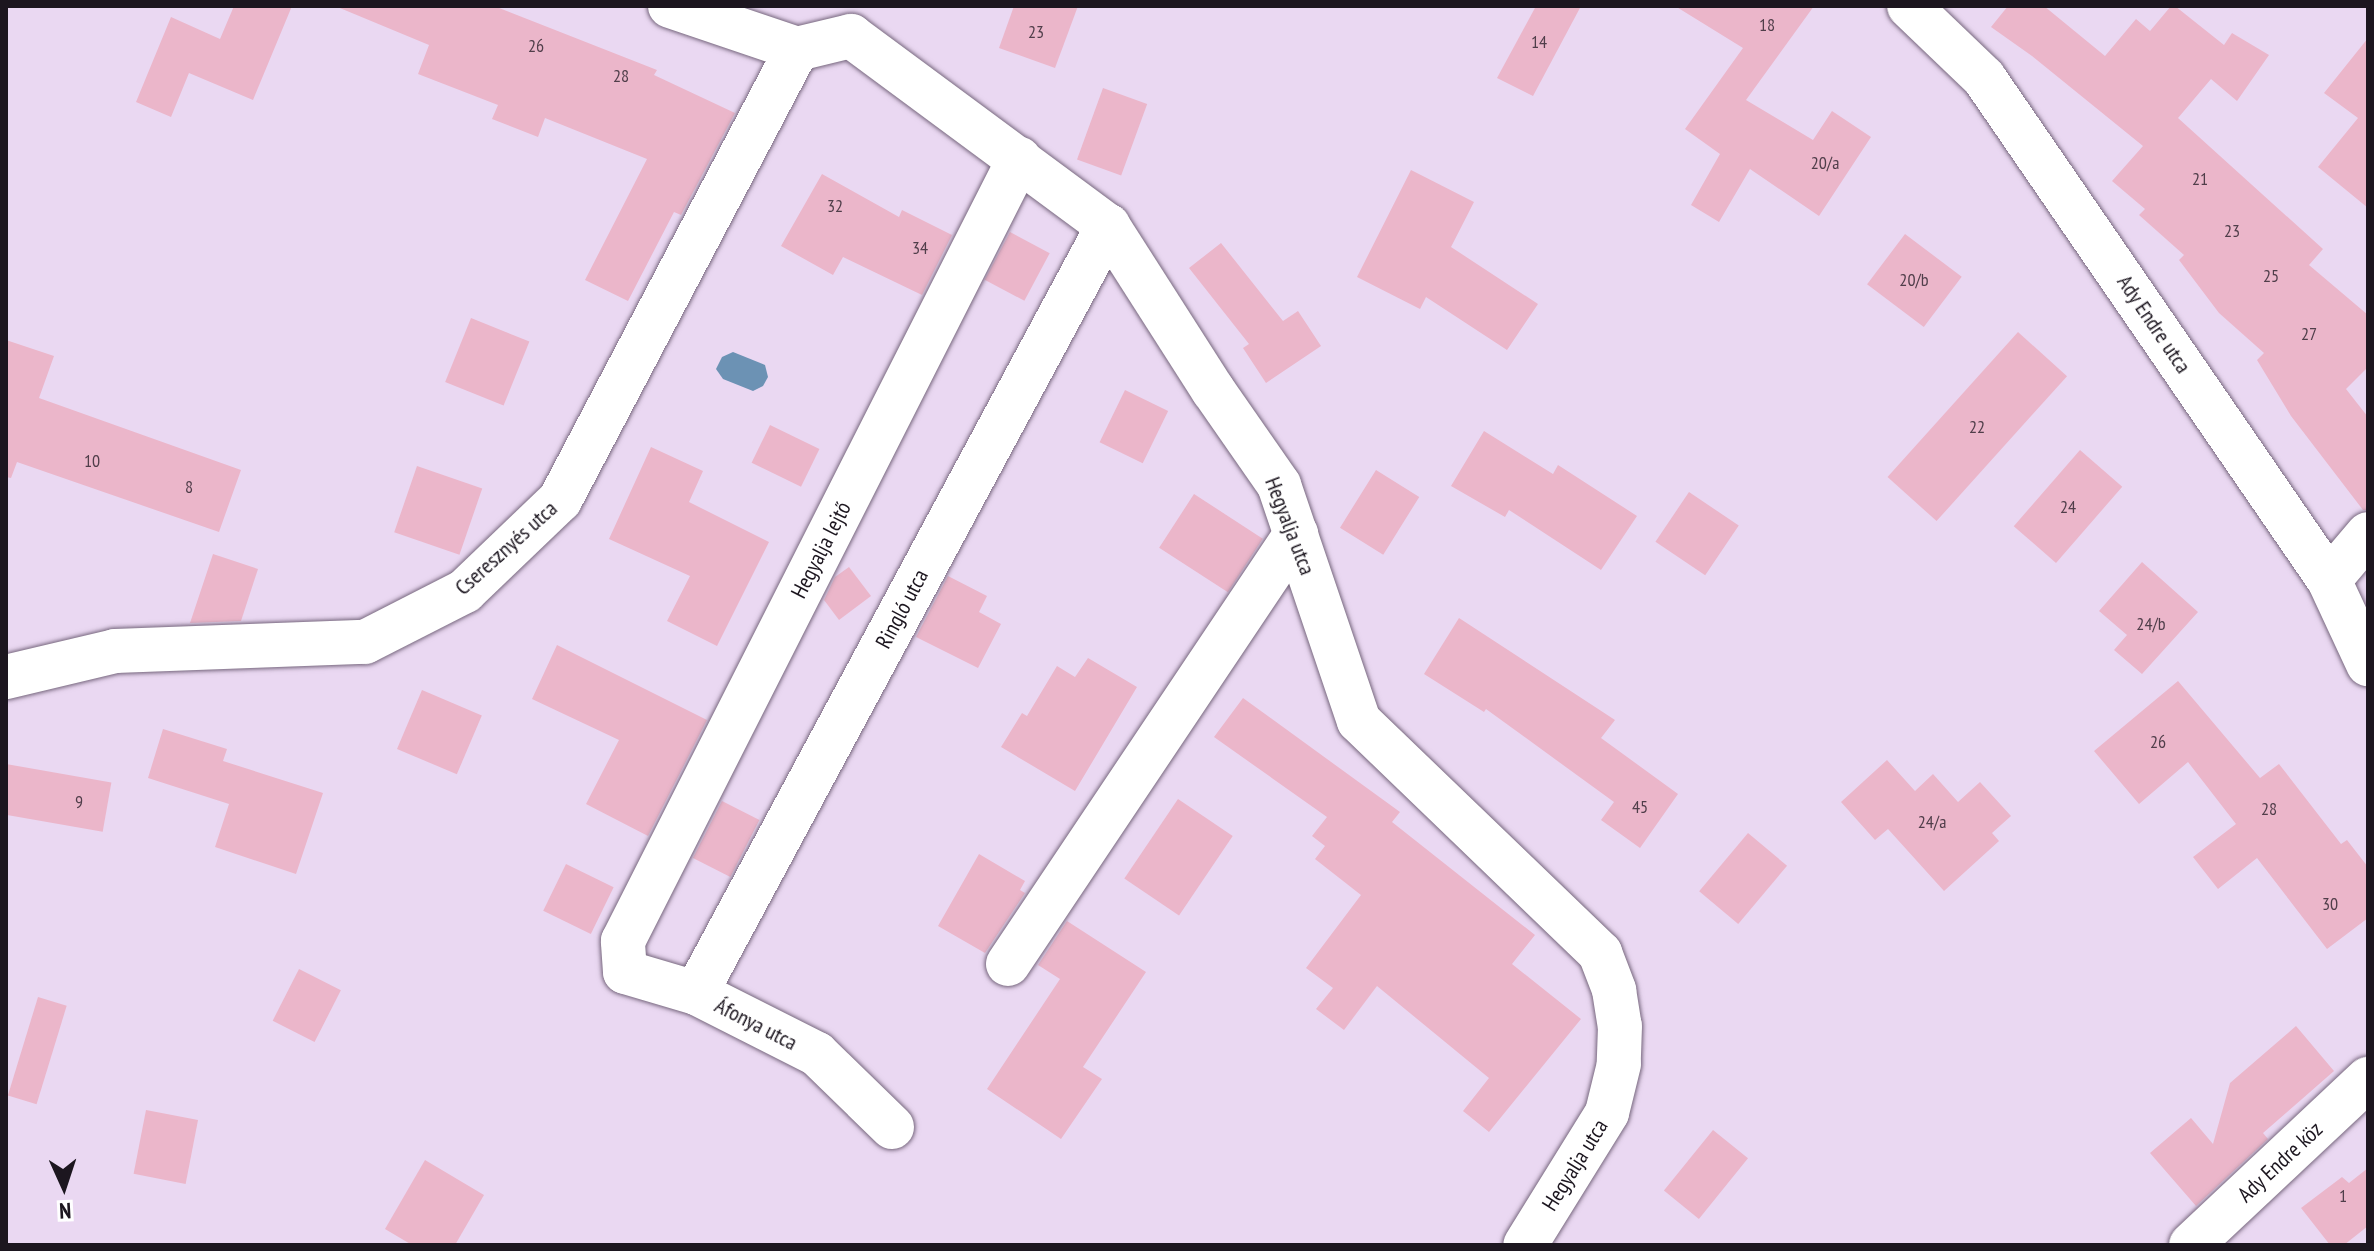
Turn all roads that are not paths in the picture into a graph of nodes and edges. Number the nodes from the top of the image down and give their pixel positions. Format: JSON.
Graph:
{"nodes":[{"id":1,"x":670,"y":6,"type":"edge"},
{"id":2,"x":1909,"y":6,"type":"edge"},
{"id":3,"x":854,"y":21,"type":"edge"},
{"id":4,"x":797,"y":49,"type":"junction"},
{"id":5,"x":1019,"y":159,"type":"junction"},
{"id":6,"x":1108,"y":226,"type":"junction"},
{"id":7,"x":1296,"y":534,"type":"junction"},
{"id":8,"x":2368,"y":534,"type":"edge"},
{"id":9,"x":2329,"y":580,"type":"junction"},
{"id":10,"x":2368,"y":664,"type":"edge"},
{"id":11,"x":6,"y":677,"type":"edge"},
{"id":12,"x":623,"y":941,"type":"joint"},
{"id":13,"x":1008,"y":964,"type":"dead end"},
{"id":14,"x":696,"y":993,"type":"junction"},
{"id":15,"x":2368,"y":1079,"type":"edge"},
{"id":16,"x":892,"y":1127,"type":"dead end"},
{"id":17,"x":1525,"y":1245,"type":"edge"},
{"id":18,"x":2191,"y":1245,"type":"edge"}],
"edges":[{"from":1,"to":4,"type":"street"},
{"from":2,"to":9,"type":"street","name":"Ady Endre utca"},
{"from":3,"to":4,"type":"street","name":"Hegyalja utca"},
{"from":3,"to":5,"type":"street","name":"Hegyalja utca"},
{"from":4,"to":11,"type":"street","name":"Cseresznyés utca"},
{"from":5,"to":6,"type":"street","name":"Hegyalja utca"},
{"from":5,"to":12,"type":"street","name":"Hegyalja lejtő"},
{"from":6,"to":7,"type":"street","name":"Hegyalja utca"},
{"from":6,"to":14,"type":"street","name":"Ringló utca"},
{"from":7,"to":13,"type":"street"},
{"from":7,"to":17,"type":"street","name":"Hegyalja utca"},
{"from":8,"to":9,"type":"street"},
{"from":9,"to":10,"type":"street","name":"Ady Endre utca"},
{"from":12,"to":14,"type":"street","name":"Áfonya utca"},
{"from":14,"to":16,"type":"street","name":"Áfonya utca"},
{"from":15,"to":18,"type":"street","name":"Ady Endre köz"}]}
